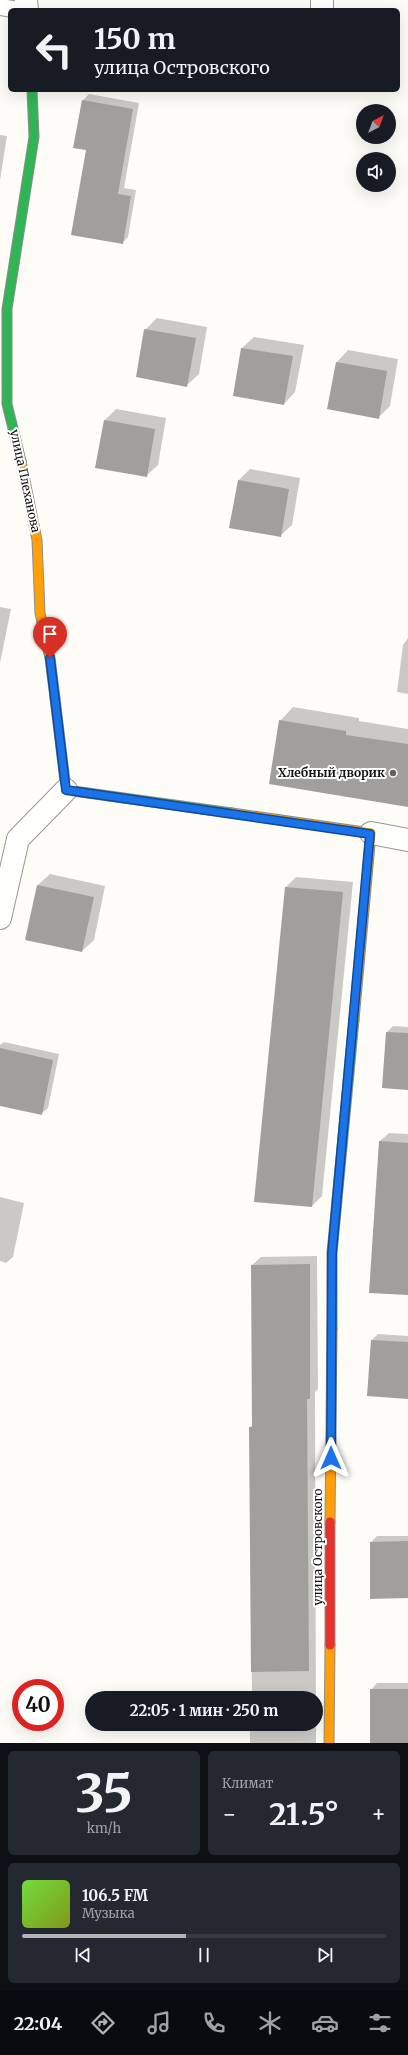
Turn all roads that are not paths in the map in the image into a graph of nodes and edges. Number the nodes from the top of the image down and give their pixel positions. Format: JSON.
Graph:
{"nodes":[{"id":1,"x":32,"y":92,"type":"edge"},
{"id":2,"x":66,"y":790,"type":"junction"},
{"id":3,"x":370,"y":834,"type":"junction"},
{"id":4,"x":408,"y":840,"type":"edge"},
{"id":5,"x":0,"y":918,"type":"edge"},
{"id":6,"x":329,"y":1743,"type":"edge"}],
"edges":[{"from":1,"to":2,"type":"street","name":"улица Плеханова"},
{"from":2,"to":3,"type":"street"},
{"from":2,"to":5,"type":"street"},
{"from":3,"to":4,"type":"street"},
{"from":3,"to":6,"type":"street","name":"улица Островского"}]}
